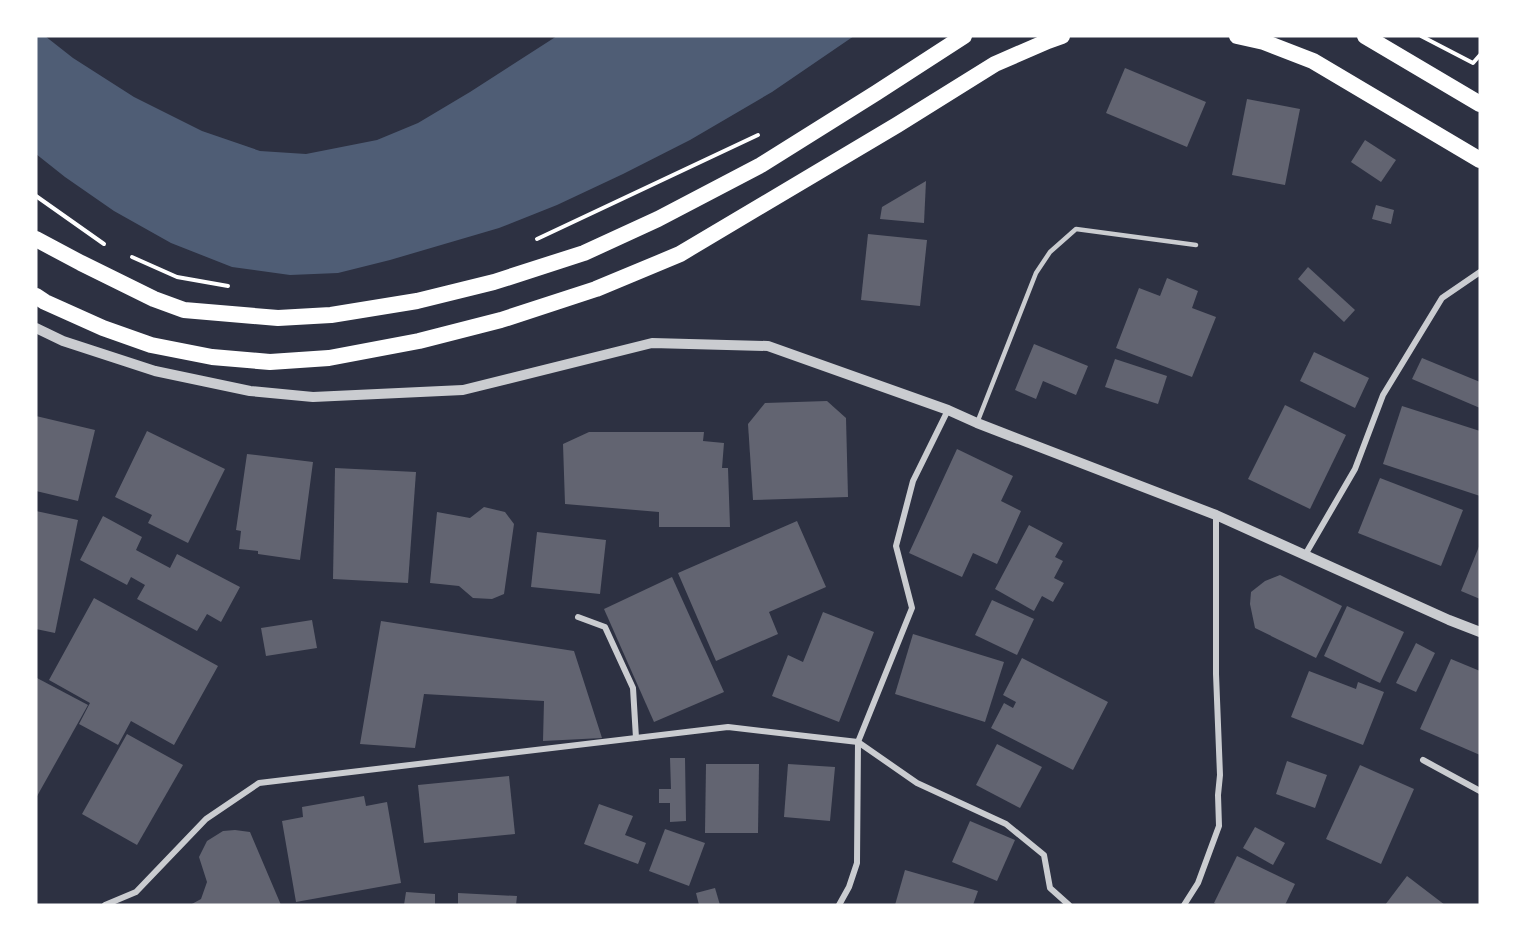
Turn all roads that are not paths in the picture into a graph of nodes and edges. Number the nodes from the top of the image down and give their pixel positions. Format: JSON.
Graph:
{"nodes":[{"id":1,"x":964,"y":36,"type":"edge"},
{"id":2,"x":1062,"y":36,"type":"edge"},
{"id":3,"x":1238,"y":36,"type":"edge"},
{"id":4,"x":1365,"y":36,"type":"edge"},
{"id":5,"x":1480,"y":104,"type":"edge"},
{"id":6,"x":1480,"y":160,"type":"edge"},
{"id":7,"x":36,"y":239,"type":"edge"},
{"id":8,"x":1196,"y":244,"type":"dead end"},
{"id":9,"x":1480,"y":272,"type":"edge"},
{"id":10,"x":36,"y":296,"type":"edge"},
{"id":11,"x":36,"y":328,"type":"edge"},
{"id":12,"x":948,"y":410,"type":"junction"},
{"id":13,"x":977,"y":423,"type":"junction"},
{"id":14,"x":1216,"y":515,"type":"junction"},
{"id":15,"x":1305,"y":555,"type":"junction"},
{"id":16,"x":578,"y":617,"type":"dead end"},
{"id":17,"x":1480,"y":632,"type":"edge"},
{"id":18,"x":636,"y":738,"type":"junction"},
{"id":19,"x":858,"y":741,"type":"junction"},
{"id":20,"x":1423,"y":760,"type":"dead end"},
{"id":21,"x":1480,"y":791,"type":"edge"},
{"id":22,"x":105,"y":905,"type":"edge"},
{"id":23,"x":839,"y":905,"type":"edge"},
{"id":24,"x":1068,"y":905,"type":"edge"},
{"id":25,"x":1184,"y":905,"type":"edge"}],
"edges":[{"from":1,"to":7,"type":"highway"},
{"from":2,"to":10,"type":"highway"},
{"from":3,"to":6,"type":"highway"},
{"from":4,"to":5,"type":"highway"},
{"from":8,"to":13,"type":"lane"},
{"from":9,"to":15,"type":"street"},
{"from":11,"to":12,"type":"street"},
{"from":12,"to":13,"type":"street"},
{"from":12,"to":19,"type":"street"},
{"from":13,"to":14,"type":"street"},
{"from":14,"to":15,"type":"street"},
{"from":14,"to":25,"type":"street"},
{"from":15,"to":17,"type":"street"},
{"from":16,"to":18,"type":"street"},
{"from":18,"to":19,"type":"street"},
{"from":18,"to":22,"type":"street"},
{"from":19,"to":23,"type":"street"},
{"from":19,"to":24,"type":"street"},
{"from":20,"to":21,"type":"street"}]}
